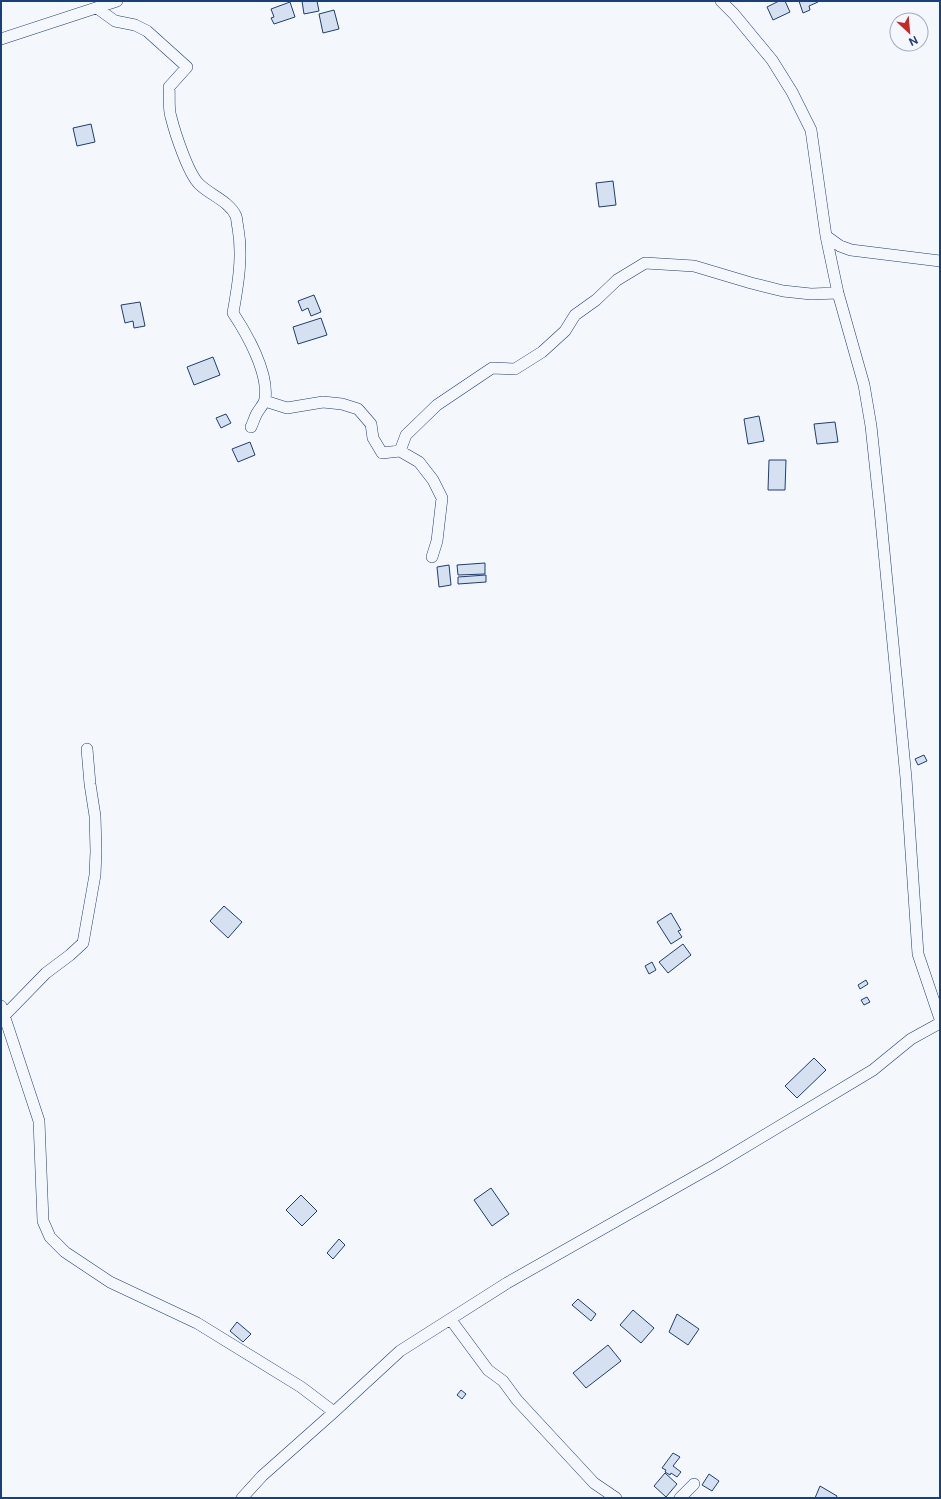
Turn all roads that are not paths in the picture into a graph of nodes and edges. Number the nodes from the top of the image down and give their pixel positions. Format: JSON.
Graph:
{"nodes":[{"id":1,"x":117,"y":1,"type":"edge"},
{"id":2,"x":722,"y":1,"type":"edge"},
{"id":3,"x":97,"y":8,"type":"junction"},
{"id":4,"x":1,"y":39,"type":"edge"},
{"id":5,"x":826,"y":236,"type":"junction"},
{"id":6,"x":940,"y":261,"type":"edge"},
{"id":7,"x":838,"y":293,"type":"junction"},
{"id":8,"x":264,"y":401,"type":"junction"},
{"id":9,"x":251,"y":427,"type":"dead end"},
{"id":10,"x":400,"y":451,"type":"junction"},
{"id":11,"x":432,"y":557,"type":"dead end"},
{"id":12,"x":86,"y":749,"type":"dead end"},
{"id":13,"x":3,"y":1011,"type":"edge"},
{"id":14,"x":940,"y":1019,"type":"edge"},
{"id":15,"x":940,"y":1023,"type":"edge"},
{"id":16,"x":451,"y":1320,"type":"junction"},
{"id":17,"x":334,"y":1412,"type":"junction"},
{"id":18,"x":694,"y":1484,"type":"dead end"},
{"id":19,"x":242,"y":1498,"type":"edge"},
{"id":20,"x":616,"y":1498,"type":"edge"},
{"id":21,"x":680,"y":1498,"type":"edge"}],
"edges":[{"from":1,"to":3,"type":"street"},
{"from":2,"to":5,"type":"street"},
{"from":3,"to":4,"type":"street"},
{"from":3,"to":8,"type":"street"},
{"from":5,"to":6,"type":"street"},
{"from":5,"to":7,"type":"street"},
{"from":7,"to":10,"type":"street"},
{"from":7,"to":14,"type":"street"},
{"from":8,"to":9,"type":"street"},
{"from":8,"to":10,"type":"street"},
{"from":10,"to":11,"type":"street"},
{"from":12,"to":13,"type":"street"},
{"from":13,"to":17,"type":"street"},
{"from":15,"to":16,"type":"street"},
{"from":16,"to":17,"type":"street"},
{"from":16,"to":20,"type":"street"},
{"from":17,"to":19,"type":"street"},
{"from":18,"to":21,"type":"street"}]}
